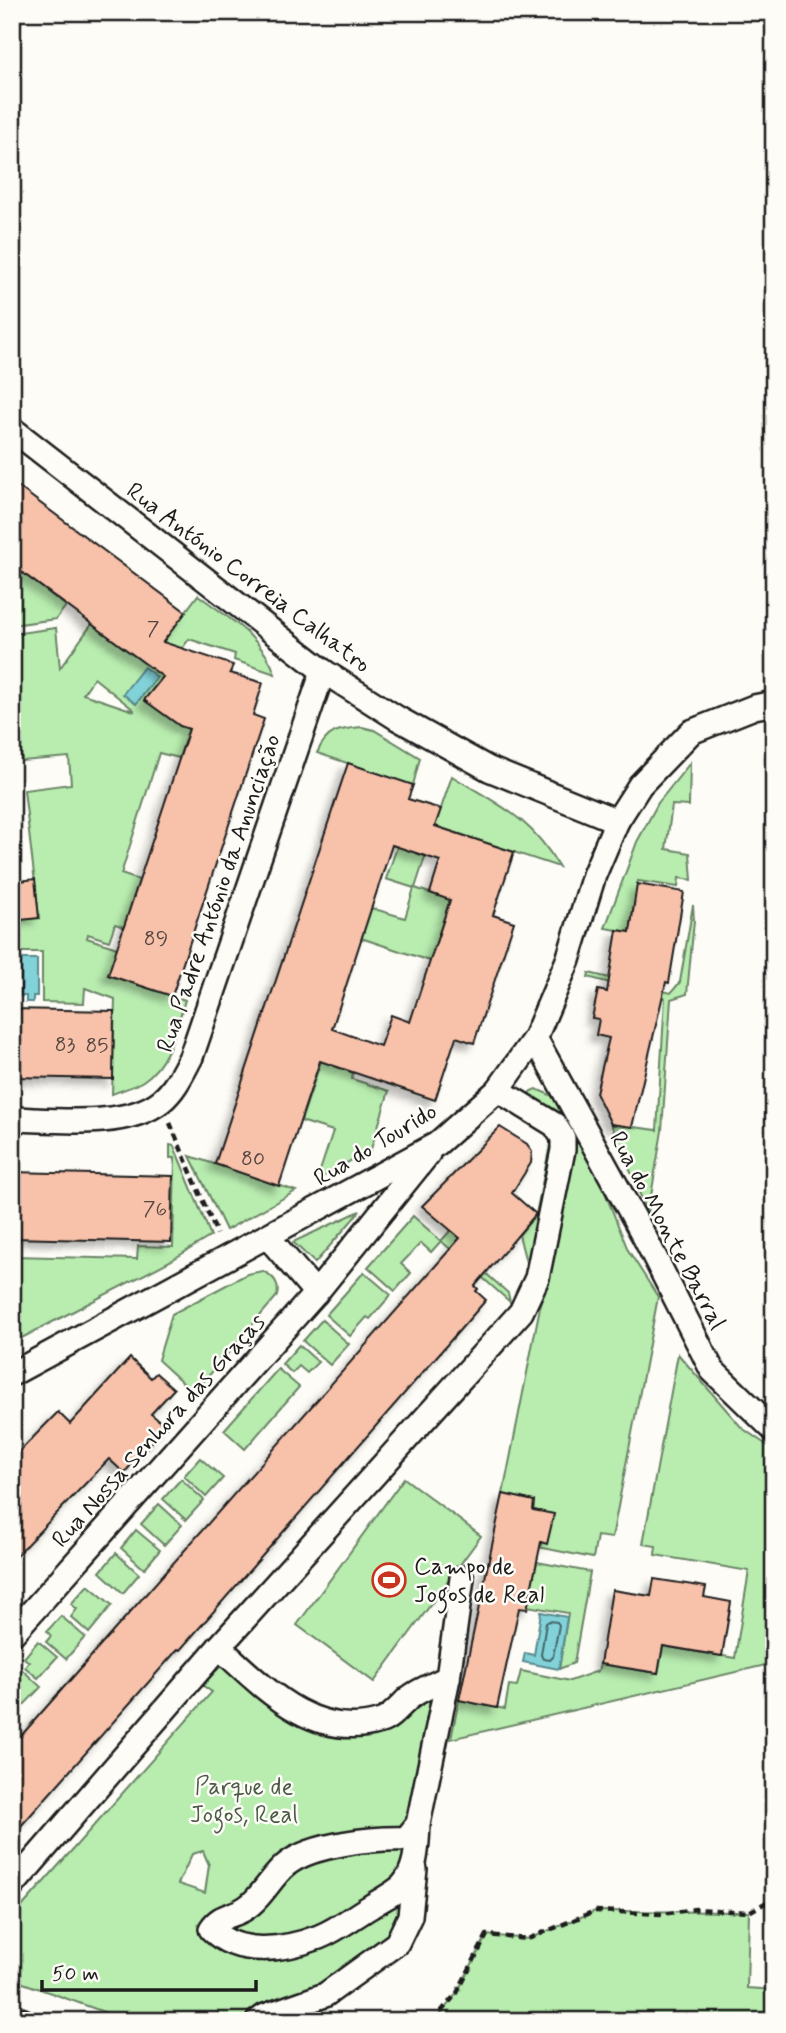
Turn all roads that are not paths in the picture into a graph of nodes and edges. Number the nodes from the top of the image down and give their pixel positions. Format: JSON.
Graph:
{"nodes":[{"id":1,"x":12,"y":429,"type":"edge"},
{"id":2,"x":323,"y":671,"type":"junction"},
{"id":3,"x":774,"y":703,"type":"edge"},
{"id":4,"x":617,"y":821,"type":"junction"},
{"id":5,"x":535,"y":1038,"type":"junction"},
{"id":6,"x":498,"y":1090,"type":"junction"},
{"id":7,"x":12,"y":1119,"type":"edge"},
{"id":8,"x":437,"y":1144,"type":"junction"},
{"id":9,"x":268,"y":1237,"type":"junction"},
{"id":10,"x":316,"y":1293,"type":"junction"},
{"id":11,"x":12,"y":1374,"type":"edge"},
{"id":12,"x":774,"y":1430,"type":"edge"},
{"id":13,"x":462,"y":1578,"type":"dead end"},
{"id":14,"x":12,"y":1634,"type":"edge"},
{"id":15,"x":219,"y":1647,"type":"junction"},
{"id":16,"x":447,"y":1678,"type":"junction"},
{"id":17,"x":418,"y":1824,"type":"junction"},
{"id":18,"x":415,"y":1861,"type":"junction"},
{"id":19,"x":12,"y":1886,"type":"edge"},
{"id":20,"x":12,"y":2017,"type":"edge"},
{"id":21,"x":23,"y":2021,"type":"edge"},
{"id":22,"x":258,"y":2021,"type":"edge"}],
"edges":[{"from":1,"to":2,"type":"street","name":"Rua António Correia Calhatro"},
{"from":2,"to":4,"type":"street","name":"Rua António Correia Calhatro"},
{"from":2,"to":7,"type":"street","name":"Rua Padre António da Anunciação"},
{"from":3,"to":4,"type":"street","name":"Rua do Tourido"},
{"from":4,"to":5,"type":"street","name":"Rua do Tourido"},
{"from":5,"to":6,"type":"street","name":"Rua do Tourido"},
{"from":5,"to":12,"type":"street","name":"Rua do Monte Barral"},
{"from":6,"to":8,"type":"street","name":"Rua do Tourido"},
{"from":6,"to":15,"type":"street"},
{"from":8,"to":9,"type":"street","name":"Rua do Tourido"},
{"from":8,"to":10,"type":"street","name":"Rua Nossa Senhora das Graças"},
{"from":9,"to":10,"type":"street"},
{"from":9,"to":11,"type":"street","name":"Rua do Tourido"},
{"from":10,"to":14,"type":"street","name":"Rua Nossa Senhora das Graças"},
{"from":13,"to":16,"type":"street"},
{"from":15,"to":16,"type":"street"},
{"from":15,"to":19,"type":"street"},
{"from":16,"to":17,"type":"street"},
{"from":17,"to":18,"type":"street"},
{"from":17,"to":18,"type":"street"},
{"from":18,"to":22,"type":"street"},
{"from":20,"to":21,"type":"street"}]}
